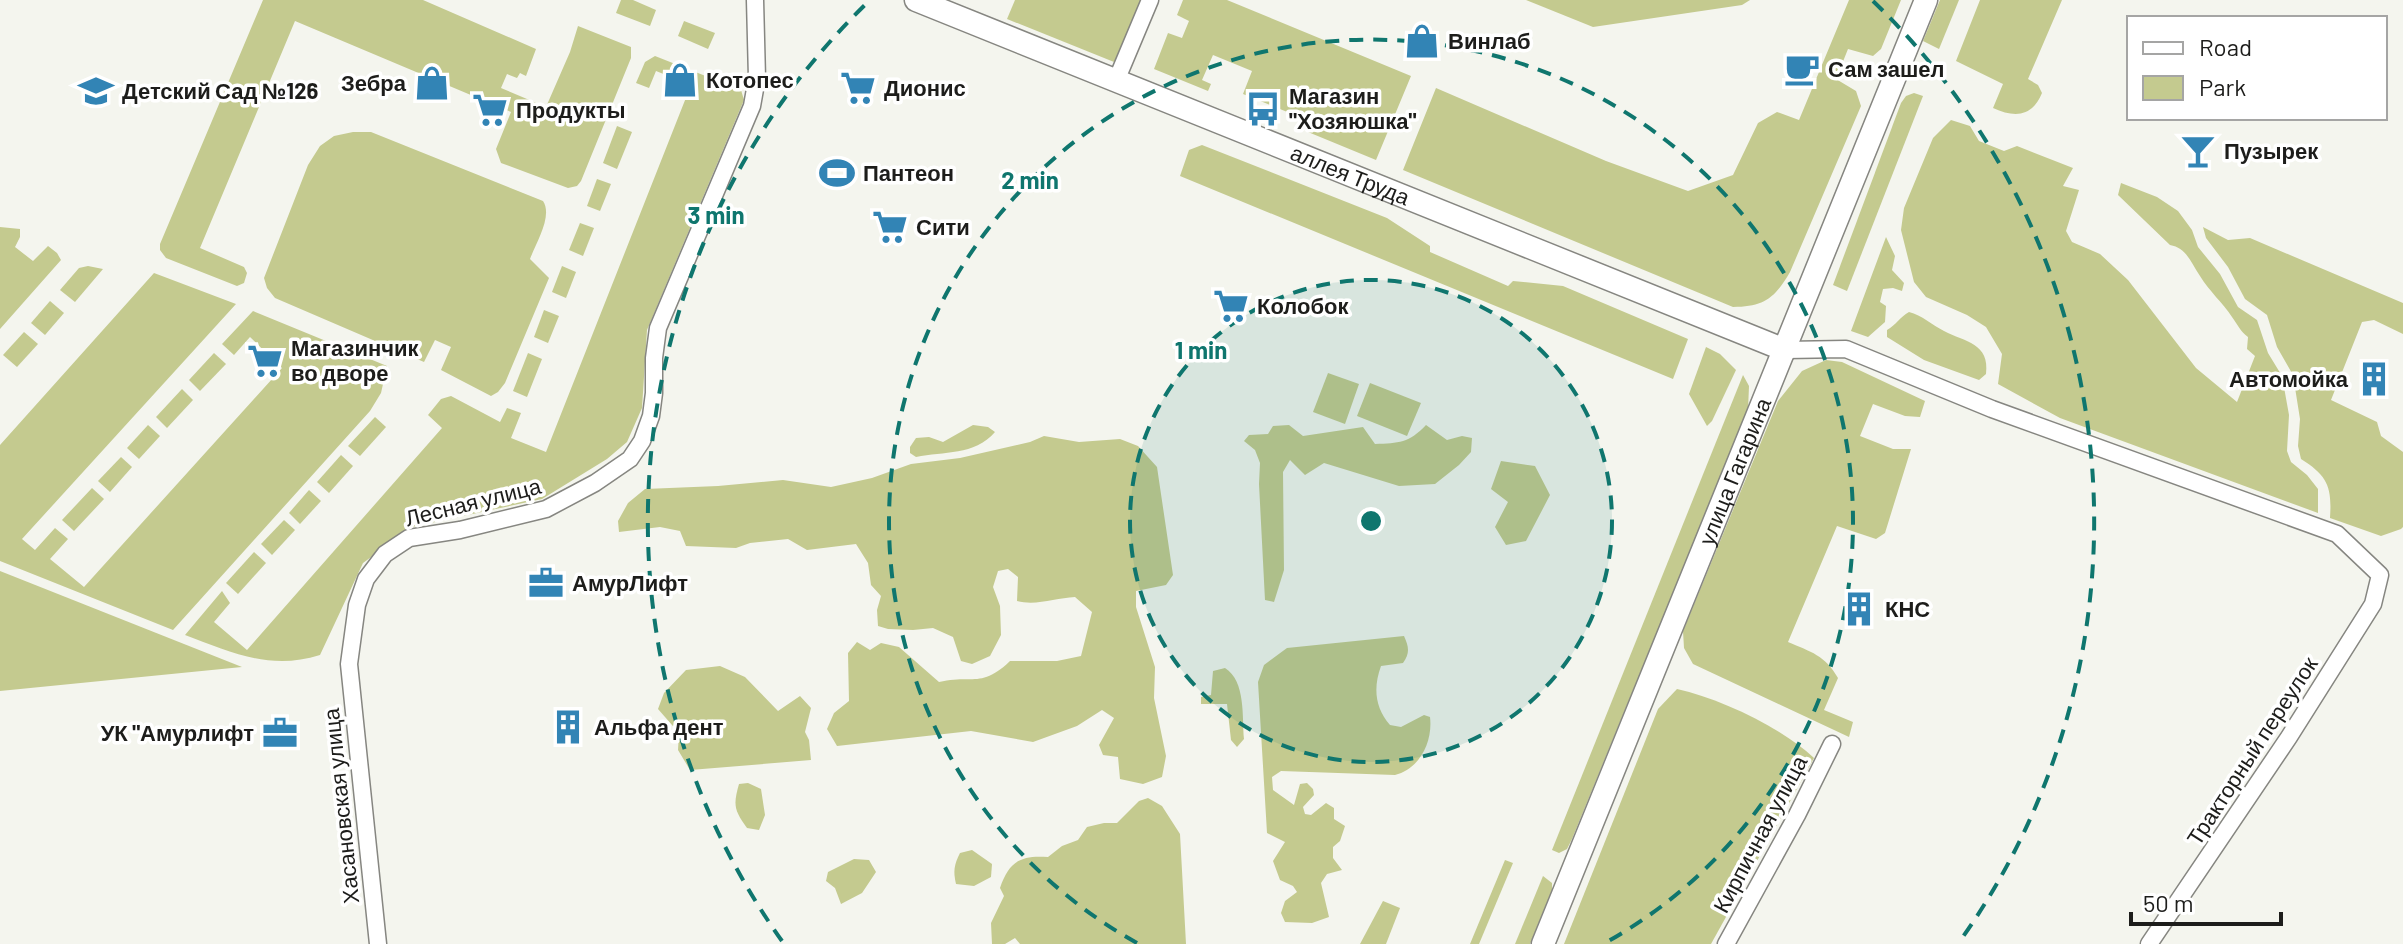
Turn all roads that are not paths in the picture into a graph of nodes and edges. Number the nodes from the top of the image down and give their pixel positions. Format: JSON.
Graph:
{"nodes":[{"id":1,"x":755,"y":0,"type":"edge"},
{"id":2,"x":916,"y":0,"type":"edge"},
{"id":3,"x":1150,"y":0,"type":"edge"},
{"id":4,"x":1926,"y":0,"type":"edge"},
{"id":5,"x":1116,"y":81,"type":"junction"},
{"id":6,"x":1785,"y":350,"type":"junction"},
{"id":7,"x":349,"y":664,"type":"joint"},
{"id":8,"x":1832,"y":744,"type":"dead end"},
{"id":9,"x":378,"y":944,"type":"edge"},
{"id":10,"x":1543,"y":944,"type":"edge"},
{"id":11,"x":1726,"y":944,"type":"edge"},
{"id":12,"x":2149,"y":944,"type":"edge"}],
"edges":[{"from":1,"to":7,"type":"street","name":"Лесная улица"},
{"from":2,"to":5,"type":"street","name":"аллея Труда"},
{"from":3,"to":5,"type":"street"},
{"from":4,"to":6,"type":"street","name":"улица Гагарина"},
{"from":5,"to":6,"type":"street","name":"аллея Труда"},
{"from":6,"to":10,"type":"street","name":"улица Гагарина"},
{"from":6,"to":12,"type":"street","name":"Тракторный переулок"},
{"from":7,"to":9,"type":"street","name":"Хасановская улица"},
{"from":8,"to":11,"type":"street","name":"Кирпичная улица"}]}
